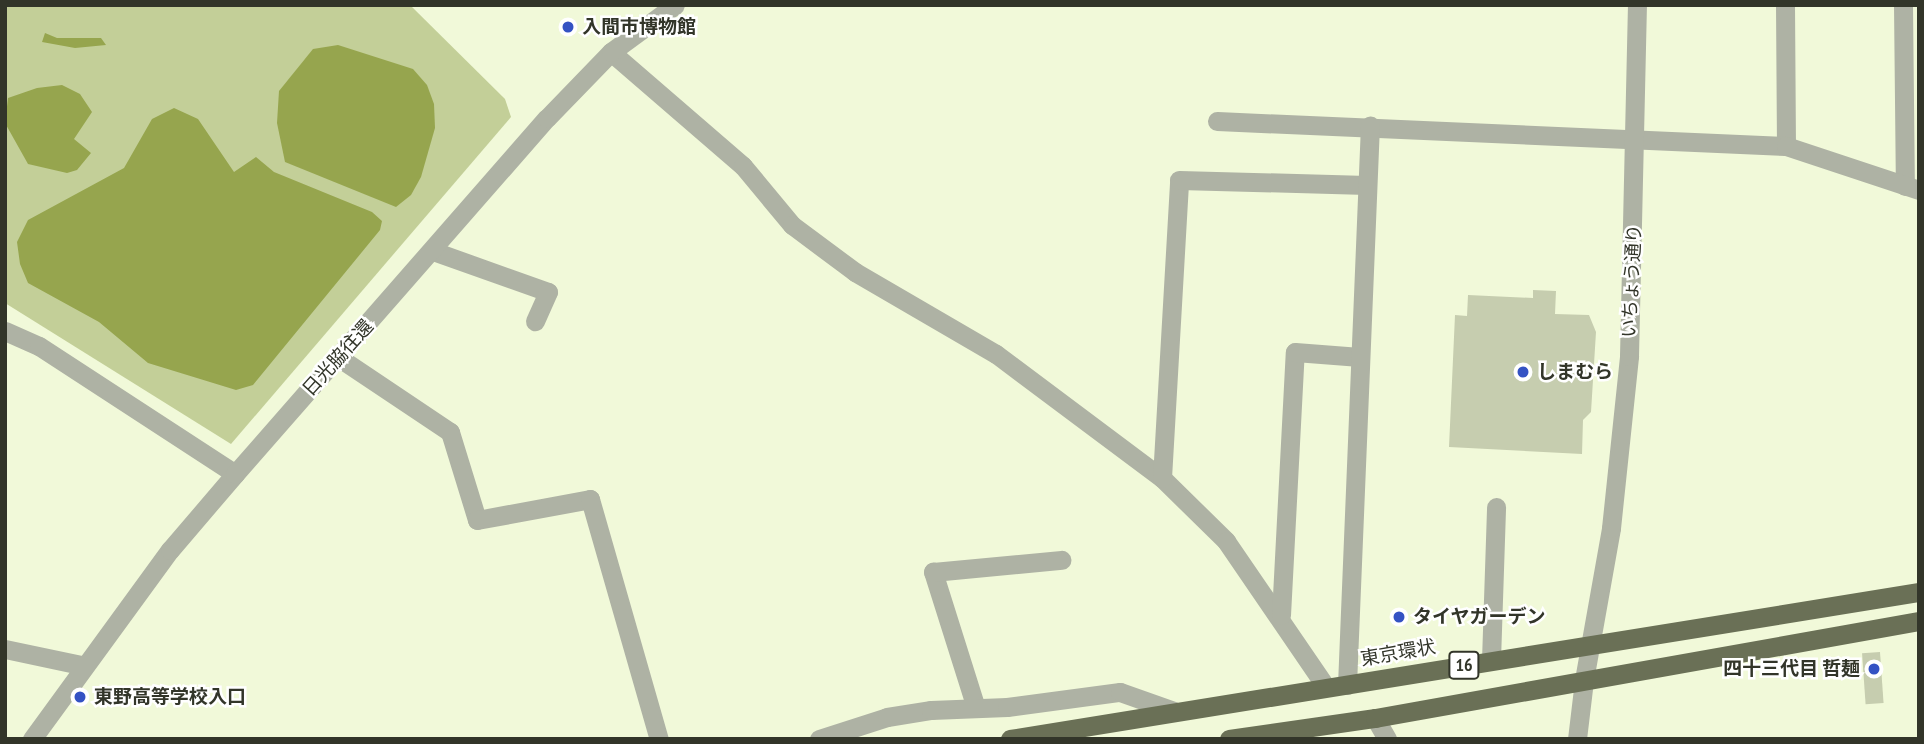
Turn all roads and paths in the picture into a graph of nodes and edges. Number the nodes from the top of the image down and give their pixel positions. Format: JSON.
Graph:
{"nodes":[{"id":1,"x":674,"y":5,"type":"edge"},
{"id":2,"x":1637,"y":5,"type":"edge"},
{"id":3,"x":1785,"y":5,"type":"edge"},
{"id":4,"x":1903,"y":5,"type":"edge"},
{"id":5,"x":611,"y":52,"type":"junction"},
{"id":6,"x":1911,"y":75,"type":"edge"},
{"id":7,"x":1217,"y":121,"type":"dead end"},
{"id":8,"x":1370,"y":125,"type":"junction"},
{"id":9,"x":1637,"y":138,"type":"junction"},
{"id":10,"x":1786,"y":146,"type":"junction"},
{"id":11,"x":1367,"y":185,"type":"junction"},
{"id":12,"x":1912,"y":188,"type":"edge"},
{"id":13,"x":433,"y":251,"type":"junction"},
{"id":14,"x":535,"y":321,"type":"dead end"},
{"id":15,"x":5,"y":331,"type":"edge"},
{"id":16,"x":338,"y":357,"type":"junction"},
{"id":17,"x":1360,"y":357,"type":"junction"},
{"id":18,"x":235,"y":474,"type":"junction"},
{"id":19,"x":1162,"y":478,"type":"junction"},
{"id":20,"x":1496,"y":507,"type":"dead end"},
{"id":21,"x":1061,"y":560,"type":"dead end"},
{"id":22,"x":1919,"y":592,"type":"edge"},
{"id":23,"x":1281,"y":615,"type":"junction"},
{"id":24,"x":1919,"y":621,"type":"edge"},
{"id":25,"x":1591,"y":643,"type":"junction"},
{"id":26,"x":5,"y":649,"type":"edge"},
{"id":27,"x":1491,"y":660,"type":"junction"},
{"id":28,"x":81,"y":666,"type":"junction"},
{"id":29,"x":1584,"y":680,"type":"junction"},
{"id":30,"x":1347,"y":685,"type":"junction"},
{"id":31,"x":1326,"y":687,"type":"junction"},
{"id":32,"x":976,"y":708,"type":"junction"},
{"id":33,"x":1174,"y":711,"type":"junction"},
{"id":34,"x":1375,"y":718,"type":"junction"},
{"id":35,"x":32,"y":739,"type":"edge"},
{"id":36,"x":659,"y":739,"type":"edge"},
{"id":37,"x":819,"y":739,"type":"edge"},
{"id":38,"x":1010,"y":739,"type":"edge"},
{"id":39,"x":1229,"y":739,"type":"edge"},
{"id":40,"x":1387,"y":739,"type":"edge"},
{"id":41,"x":1577,"y":739,"type":"edge"}],
"edges":[{"from":1,"to":5,"type":"street","name":"日光脇往還"},
{"from":2,"to":9,"type":"street","name":"いちょう通り"},
{"from":3,"to":10,"type":"street"},
{"from":4,"to":6,"type":"street"},
{"from":5,"to":13,"type":"street","name":"日光脇往還"},
{"from":5,"to":19,"type":"street"},
{"from":6,"to":12,"type":"street"},
{"from":7,"to":8,"type":"street"},
{"from":8,"to":9,"type":"street"},
{"from":8,"to":11,"type":"street"},
{"from":9,"to":10,"type":"street"},
{"from":9,"to":25,"type":"street","name":"いちょう通り"},
{"from":10,"to":12,"type":"street"},
{"from":11,"to":17,"type":"street"},
{"from":11,"to":19,"type":"street"},
{"from":13,"to":14,"type":"street"},
{"from":13,"to":16,"type":"street","name":"日光脇往還"},
{"from":15,"to":18,"type":"street"},
{"from":16,"to":18,"type":"street","name":"日光脇往還"},
{"from":16,"to":36,"type":"street"},
{"from":17,"to":23,"type":"street"},
{"from":17,"to":30,"type":"street"},
{"from":18,"to":28,"type":"street","name":"日光脇往還"},
{"from":19,"to":23,"type":"street"},
{"from":20,"to":27,"type":"street"},
{"from":21,"to":32,"type":"street"},
{"from":22,"to":25,"type":"highway","name":"東京環状","number":"16"},
{"from":23,"to":31,"type":"street"},
{"from":24,"to":29,"type":"highway","number":"16"},
{"from":25,"to":27,"type":"highway","name":"東京環状","number":"16"},
{"from":25,"to":29,"type":"street","name":"いちょう通り"},
{"from":26,"to":28,"type":"street"},
{"from":27,"to":30,"type":"highway","name":"東京環状","number":"16"},
{"from":28,"to":35,"type":"street","name":"日光脇往還"},
{"from":29,"to":34,"type":"highway","number":"16"},
{"from":29,"to":41,"type":"street","name":"いちょう通り"},
{"from":30,"to":31,"type":"highway","name":"東京環状","number":"16"},
{"from":31,"to":33,"type":"highway","name":"東京環状","number":"16"},
{"from":32,"to":33,"type":"street"},
{"from":32,"to":37,"type":"street"},
{"from":33,"to":38,"type":"highway","name":"東京環状","number":"16"},
{"from":34,"to":39,"type":"highway","number":"16"},
{"from":34,"to":40,"type":"street"}]}
